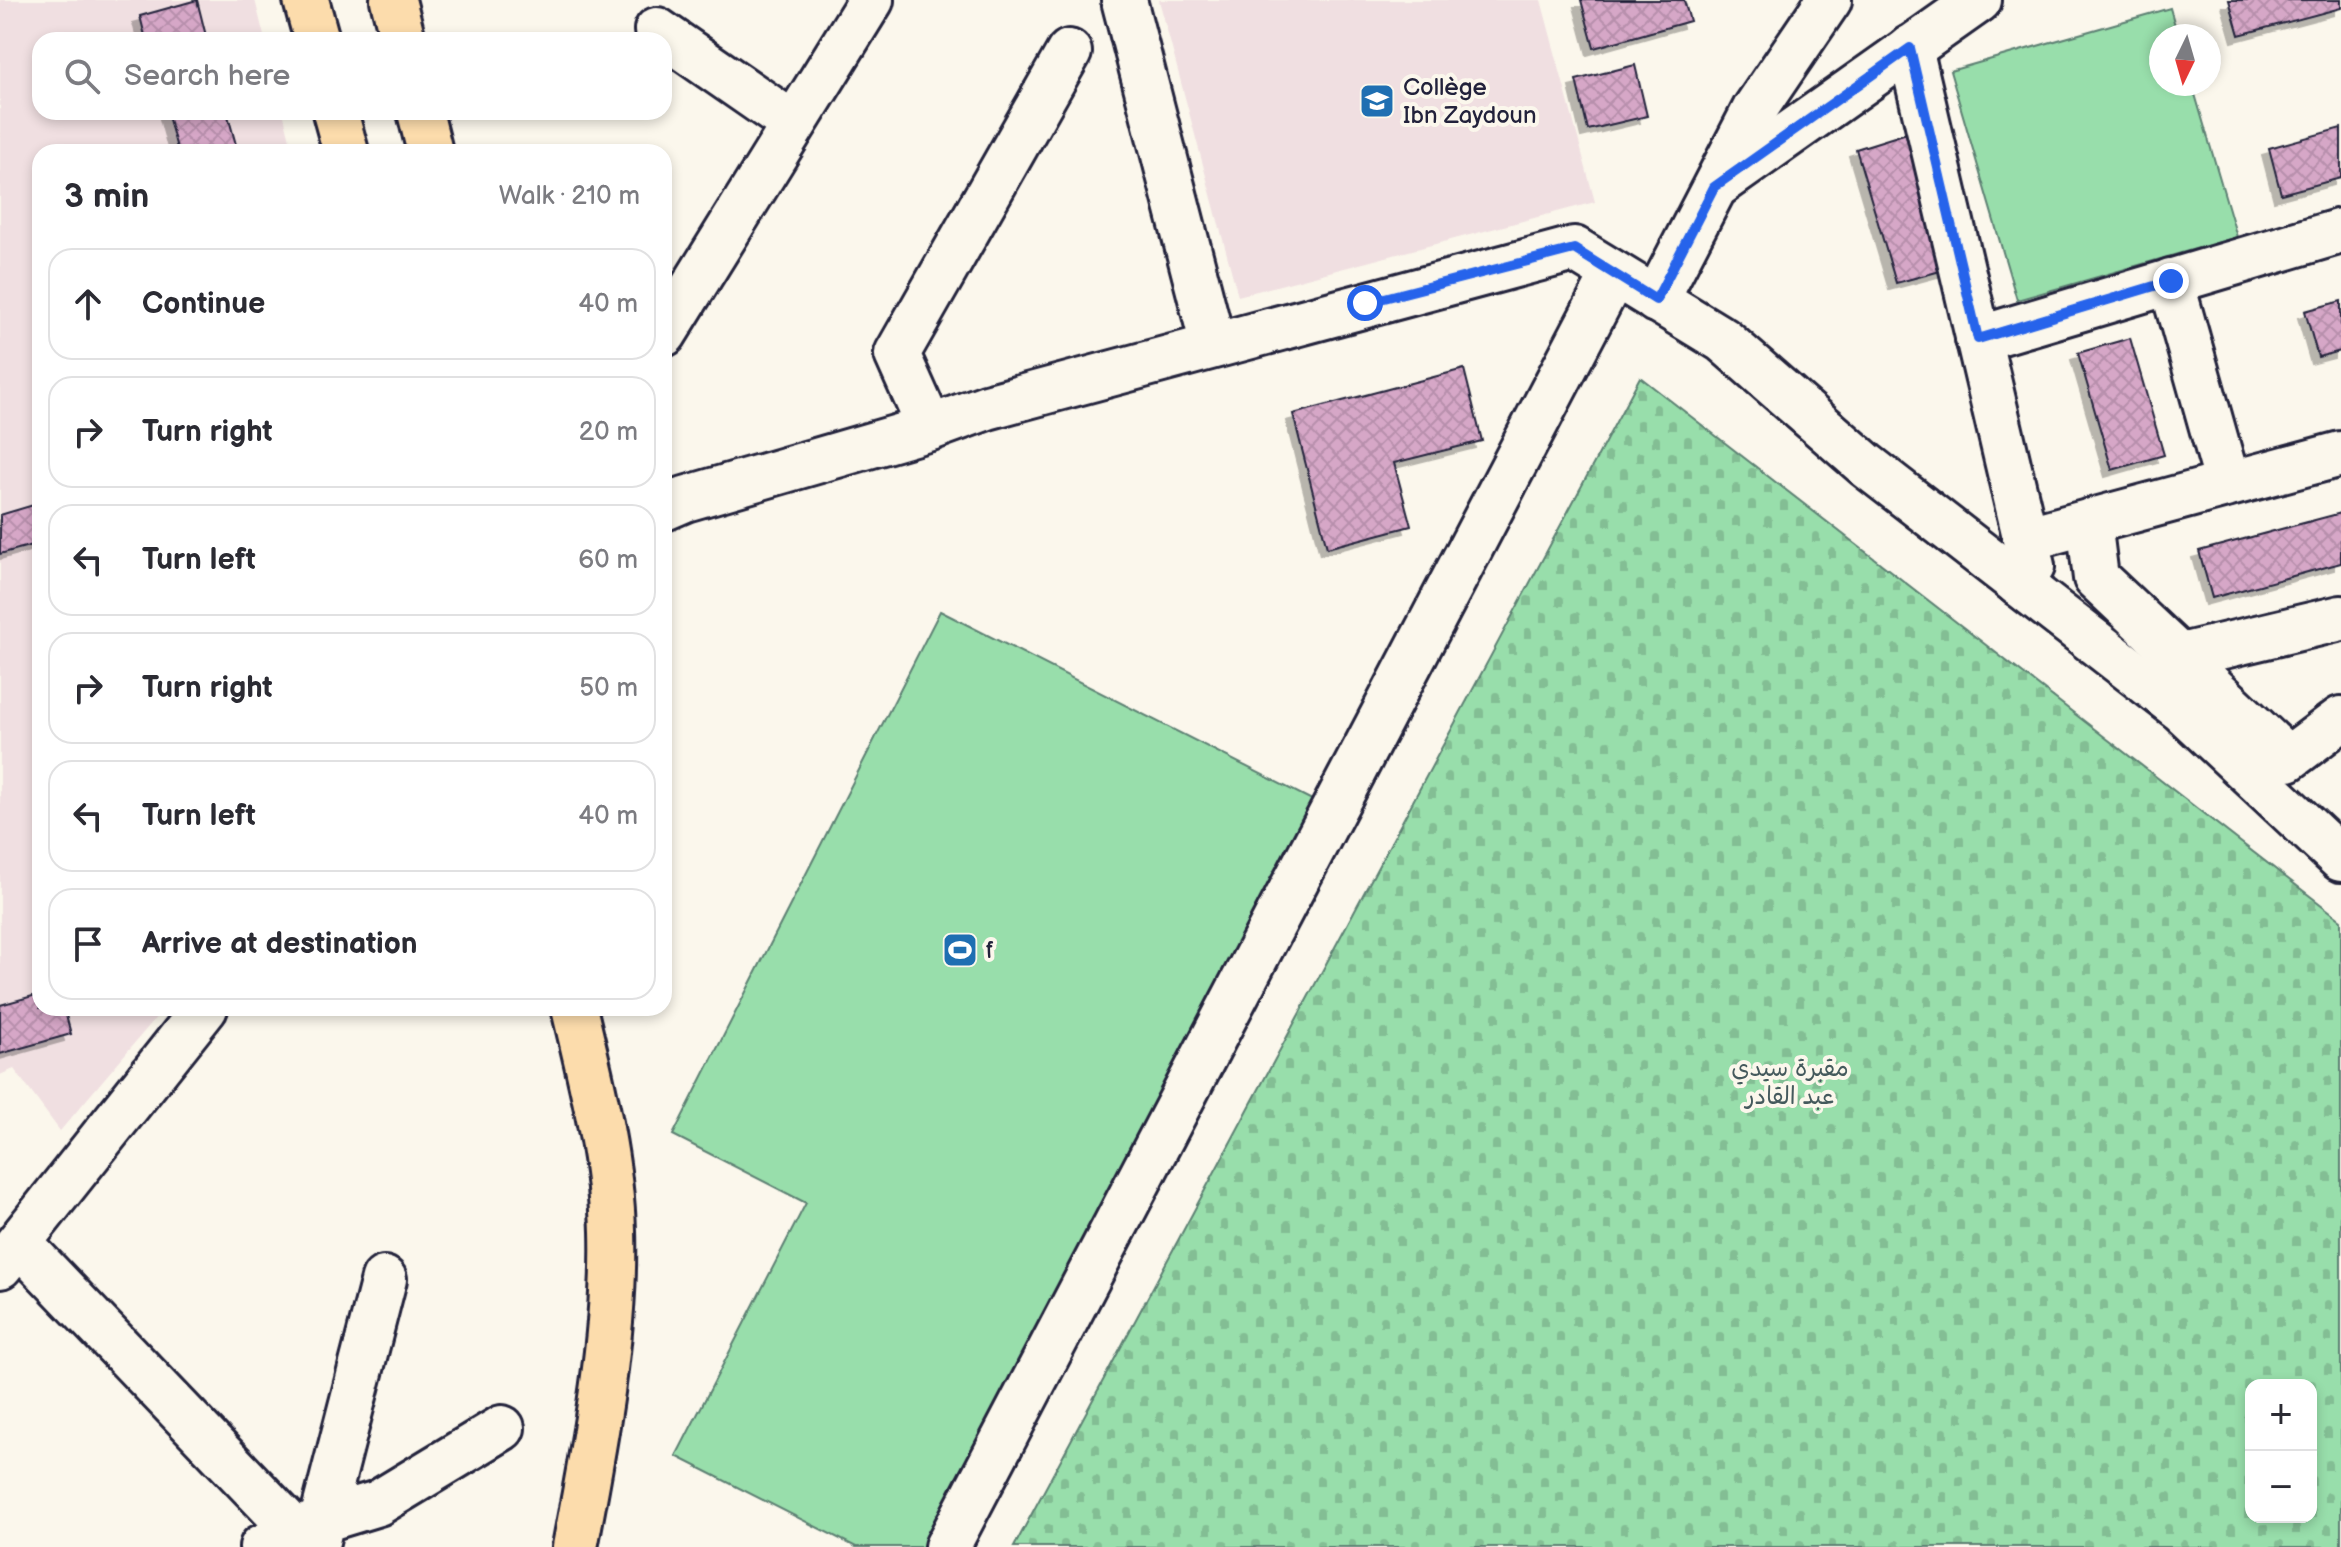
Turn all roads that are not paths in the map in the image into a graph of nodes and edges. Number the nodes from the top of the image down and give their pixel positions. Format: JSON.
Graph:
{"nodes":[{"id":1,"x":306,"y":0,"type":"edge"},
{"id":2,"x":393,"y":0,"type":"edge"},
{"id":3,"x":871,"y":0,"type":"edge"},
{"id":4,"x":1124,"y":0,"type":"edge"},
{"id":5,"x":1829,"y":0,"type":"edge"},
{"id":6,"x":1979,"y":0,"type":"edge"},
{"id":7,"x":657,"y":30,"type":"dead end"},
{"id":8,"x":315,"y":32,"type":"edge"},
{"id":9,"x":401,"y":32,"type":"edge"},
{"id":10,"x":660,"y":32,"type":"edge"},
{"id":11,"x":672,"y":40,"type":"edge"},
{"id":12,"x":1910,"y":48,"type":"junction"},
{"id":13,"x":1069,"y":52,"type":"dead end"},
{"id":14,"x":337,"y":120,"type":"edge"},
{"id":15,"x":422,"y":120,"type":"edge"},
{"id":16,"x":793,"y":124,"type":"junction"},
{"id":17,"x":344,"y":144,"type":"edge"},
{"id":18,"x":428,"y":144,"type":"edge"},
{"id":19,"x":1714,"y":187,"type":"junction"},
{"id":20,"x":2341,"y":231,"type":"edge"},
{"id":21,"x":1614,"y":274,"type":"junction"},
{"id":22,"x":2171,"y":281,"type":"junction"},
{"id":23,"x":1656,"y":300,"type":"junction"},
{"id":24,"x":672,"y":321,"type":"edge"},
{"id":25,"x":1978,"y":339,"type":"junction"},
{"id":26,"x":1213,"y":345,"type":"junction"},
{"id":27,"x":930,"y":428,"type":"junction"},
{"id":28,"x":2341,"y":454,"type":"edge"},
{"id":29,"x":2228,"y":484,"type":"junction"},
{"id":30,"x":672,"y":505,"type":"edge"},
{"id":31,"x":2089,"y":522,"type":"junction"},
{"id":32,"x":2025,"y":563,"type":"junction"},
{"id":33,"x":2096,"y":578,"type":"junction"},
{"id":34,"x":2341,"y":618,"type":"edge"},
{"id":35,"x":2177,"y":657,"type":"junction"},
{"id":36,"x":2341,"y":719,"type":"edge"},
{"id":37,"x":2341,"y":859,"type":"edge"},
{"id":38,"x":199,"y":1016,"type":"edge"},
{"id":39,"x":576,"y":1016,"type":"edge"},
{"id":40,"x":10,"y":1255,"type":"edge"},
{"id":41,"x":384,"y":1279,"type":"dead end"},
{"id":42,"x":502,"y":1428,"type":"dead end"},
{"id":43,"x":298,"y":1536,"type":"edge"},
{"id":44,"x":575,"y":1547,"type":"edge"},
{"id":45,"x":947,"y":1547,"type":"edge"}],
"edges":[{"from":1,"to":8,"type":"main road"},
{"from":2,"to":9,"type":"main road"},
{"from":3,"to":16,"type":"street"},
{"from":4,"to":26,"type":"street"},
{"from":5,"to":19,"type":"street"},
{"from":6,"to":12,"type":"street"},
{"from":7,"to":10,"type":"street"},
{"from":11,"to":16,"type":"street"},
{"from":12,"to":19,"type":"street"},
{"from":12,"to":25,"type":"street"},
{"from":13,"to":27,"type":"street"},
{"from":14,"to":17,"type":"main road"},
{"from":15,"to":18,"type":"main road"},
{"from":16,"to":24,"type":"street"},
{"from":19,"to":23,"type":"street"},
{"from":20,"to":22,"type":"street"},
{"from":21,"to":23,"type":"street"},
{"from":21,"to":26,"type":"street"},
{"from":21,"to":45,"type":"street"},
{"from":22,"to":25,"type":"street"},
{"from":22,"to":29,"type":"street"},
{"from":23,"to":32,"type":"street"},
{"from":25,"to":32,"type":"street"},
{"from":26,"to":27,"type":"street"},
{"from":27,"to":30,"type":"street"},
{"from":28,"to":29,"type":"street"},
{"from":29,"to":31,"type":"street"},
{"from":31,"to":32,"type":"street"},
{"from":31,"to":33,"type":"street"},
{"from":32,"to":33,"type":"street"},
{"from":32,"to":37,"type":"street"},
{"from":33,"to":35,"type":"street"},
{"from":34,"to":35,"type":"street"},
{"from":35,"to":36,"type":"street"},
{"from":38,"to":40,"type":"street"},
{"from":39,"to":44,"type":"main road"},
{"from":40,"to":43,"type":"street"},
{"from":41,"to":43,"type":"street"},
{"from":42,"to":43,"type":"street"}]}
